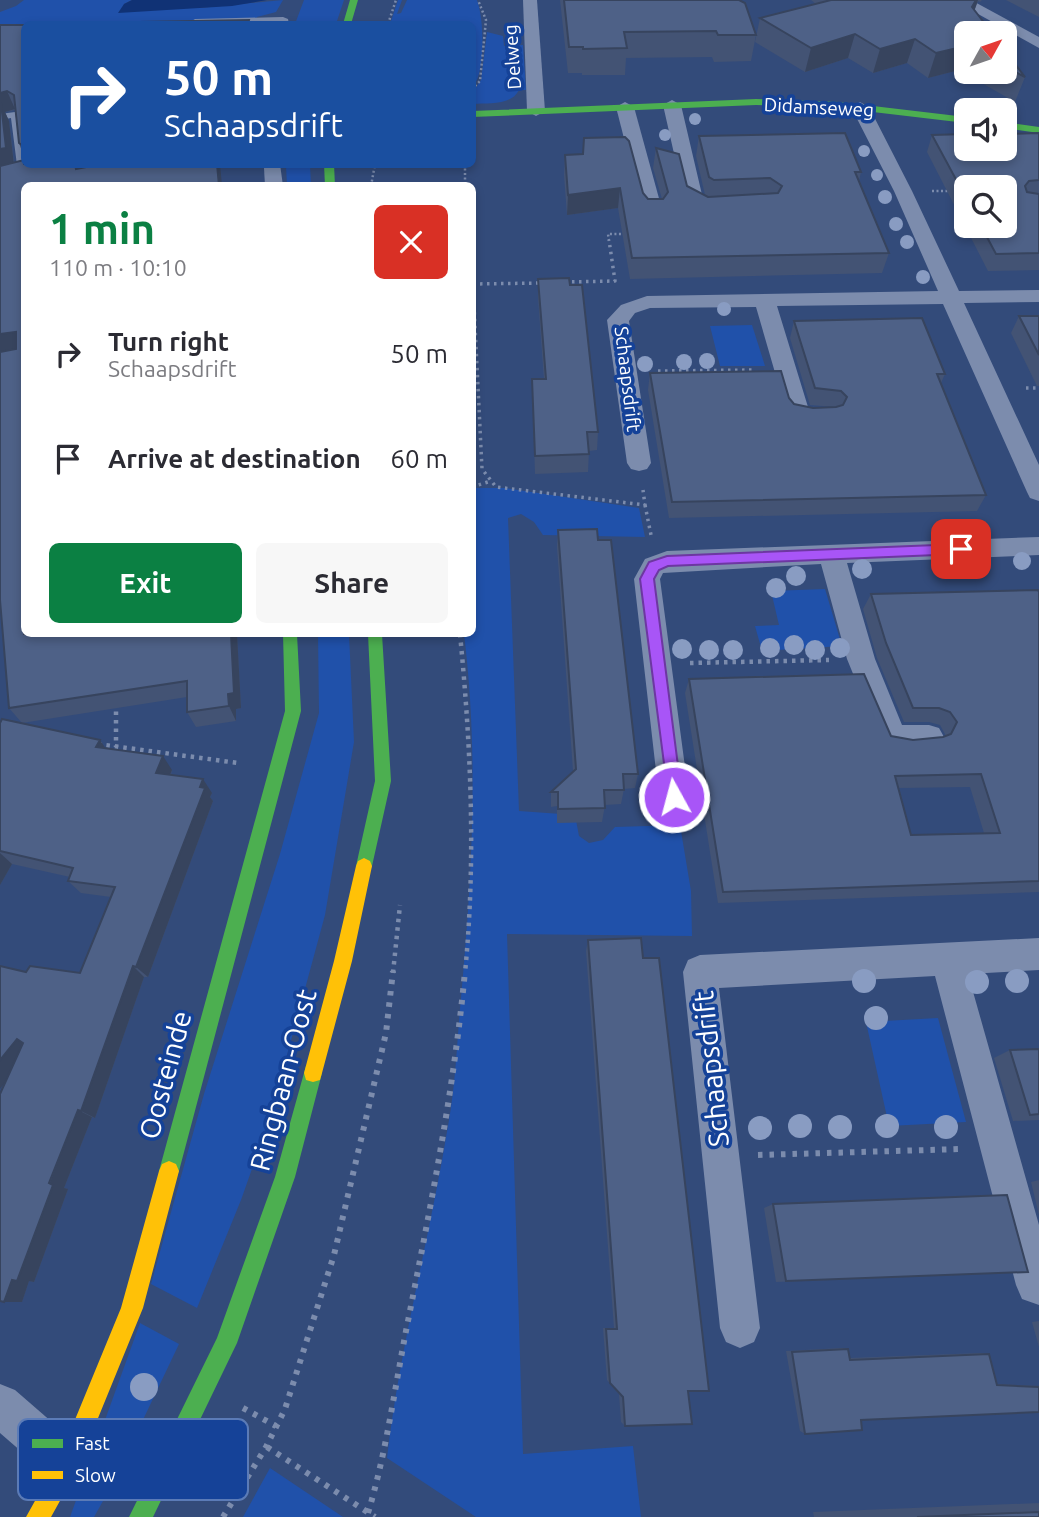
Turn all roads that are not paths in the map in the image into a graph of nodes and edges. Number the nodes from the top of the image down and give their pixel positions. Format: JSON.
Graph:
{"nodes":[{"id":1,"x":354,"y":0,"type":"edge"},
{"id":2,"x":530,"y":0,"type":"edge"},
{"id":3,"x":960,"y":0,"type":"edge"},
{"id":4,"x":284,"y":19,"type":"edge"},
{"id":5,"x":248,"y":21,"type":"edge"},
{"id":6,"x":348,"y":21,"type":"edge"},
{"id":7,"x":1039,"y":43,"type":"edge"},
{"id":8,"x":672,"y":105,"type":"junction"},
{"id":9,"x":625,"y":107,"type":"junction"},
{"id":10,"x":860,"y":107,"type":"junction"},
{"id":11,"x":536,"y":111,"type":"junction"},
{"id":12,"x":476,"y":114,"type":"edge"},
{"id":13,"x":0,"y":117,"type":"edge"},
{"id":14,"x":954,"y":119,"type":"edge"},
{"id":15,"x":1017,"y":127,"type":"edge"},
{"id":16,"x":1039,"y":130,"type":"edge"},
{"id":17,"x":21,"y":138,"type":"edge"},
{"id":18,"x":29,"y":168,"type":"edge"},
{"id":19,"x":30,"y":172,"type":"joint"},
{"id":20,"x":0,"y":177,"type":"edge"},
{"id":21,"x":730,"y":208,"type":"edge"},
{"id":22,"x":653,"y":213,"type":"edge"},
{"id":23,"x":1039,"y":296,"type":"edge"},
{"id":24,"x":951,"y":297,"type":"junction"},
{"id":25,"x":765,"y":300,"type":"junction"},
{"id":26,"x":827,"y":415,"type":"edge"},
{"id":27,"x":639,"y":463,"type":"road end"},
{"id":28,"x":1039,"y":492,"type":"edge"},
{"id":29,"x":1039,"y":546,"type":"edge"},
{"id":30,"x":831,"y":553,"type":"junction"},
{"id":31,"x":290,"y":637,"type":"edge"},
{"id":32,"x":376,"y":637,"type":"edge"},
{"id":33,"x":929,"y":737,"type":"edge"},
{"id":34,"x":674,"y":797,"type":"dead end"},
{"id":35,"x":1039,"y":954,"type":"edge"},
{"id":36,"x":947,"y":959,"type":"junction"},
{"id":37,"x":1039,"y":1285,"type":"edge"},
{"id":38,"x":740,"y":1328,"type":"dead end"},
{"id":39,"x":0,"y":1405,"type":"edge"},
{"id":40,"x":86,"y":1419,"type":"edge"},
{"id":41,"x":189,"y":1419,"type":"edge"},
{"id":42,"x":18,"y":1421,"type":"edge"},
{"id":43,"x":48,"y":1500,"type":"edge"},
{"id":44,"x":149,"y":1500,"type":"edge"},
{"id":45,"x":38,"y":1517,"type":"edge"},
{"id":46,"x":141,"y":1517,"type":"edge"}],
"edges":[{"from":1,"to":6,"type":"street"},
{"from":2,"to":11,"type":"street","name":"Delweg"},
{"from":3,"to":7,"type":"street"},
{"from":4,"to":5,"type":"street"},
{"from":8,"to":9,"type":"street","name":"Didamseweg"},
{"from":8,"to":10,"type":"street","name":"Didamseweg"},
{"from":8,"to":21,"type":"street"},
{"from":9,"to":11,"type":"street","name":"Didamseweg"},
{"from":9,"to":22,"type":"street"},
{"from":10,"to":14,"type":"street","name":"Didamseweg"},
{"from":10,"to":24,"type":"street"},
{"from":11,"to":12,"type":"street","name":"Didamseweg"},
{"from":13,"to":17,"type":"lane"},
{"from":15,"to":16,"type":"street"},
{"from":18,"to":19,"type":"lane"},
{"from":19,"to":20,"type":"street"},
{"from":23,"to":24,"type":"street","name":"Schaapsdrift"},
{"from":24,"to":25,"type":"street","name":"Schaapsdrift"},
{"from":24,"to":28,"type":"street"},
{"from":25,"to":26,"type":"street"},
{"from":25,"to":27,"type":"street","name":"Schaapsdrift"},
{"from":29,"to":30,"type":"street"},
{"from":30,"to":33,"type":"street"},
{"from":30,"to":34,"type":"street"},
{"from":31,"to":40,"type":"street","name":"Oosteinde"},
{"from":32,"to":41,"type":"street","name":"Ringbaan-Oost"},
{"from":35,"to":36,"type":"street","name":"Schaapsdrift"},
{"from":36,"to":37,"type":"street"},
{"from":36,"to":38,"type":"street","name":"Schaapsdrift"},
{"from":39,"to":42,"type":"street"},
{"from":43,"to":45,"type":"street","name":"Oosteinde"},
{"from":44,"to":46,"type":"street","name":"Ringbaan-Oost"}]}
